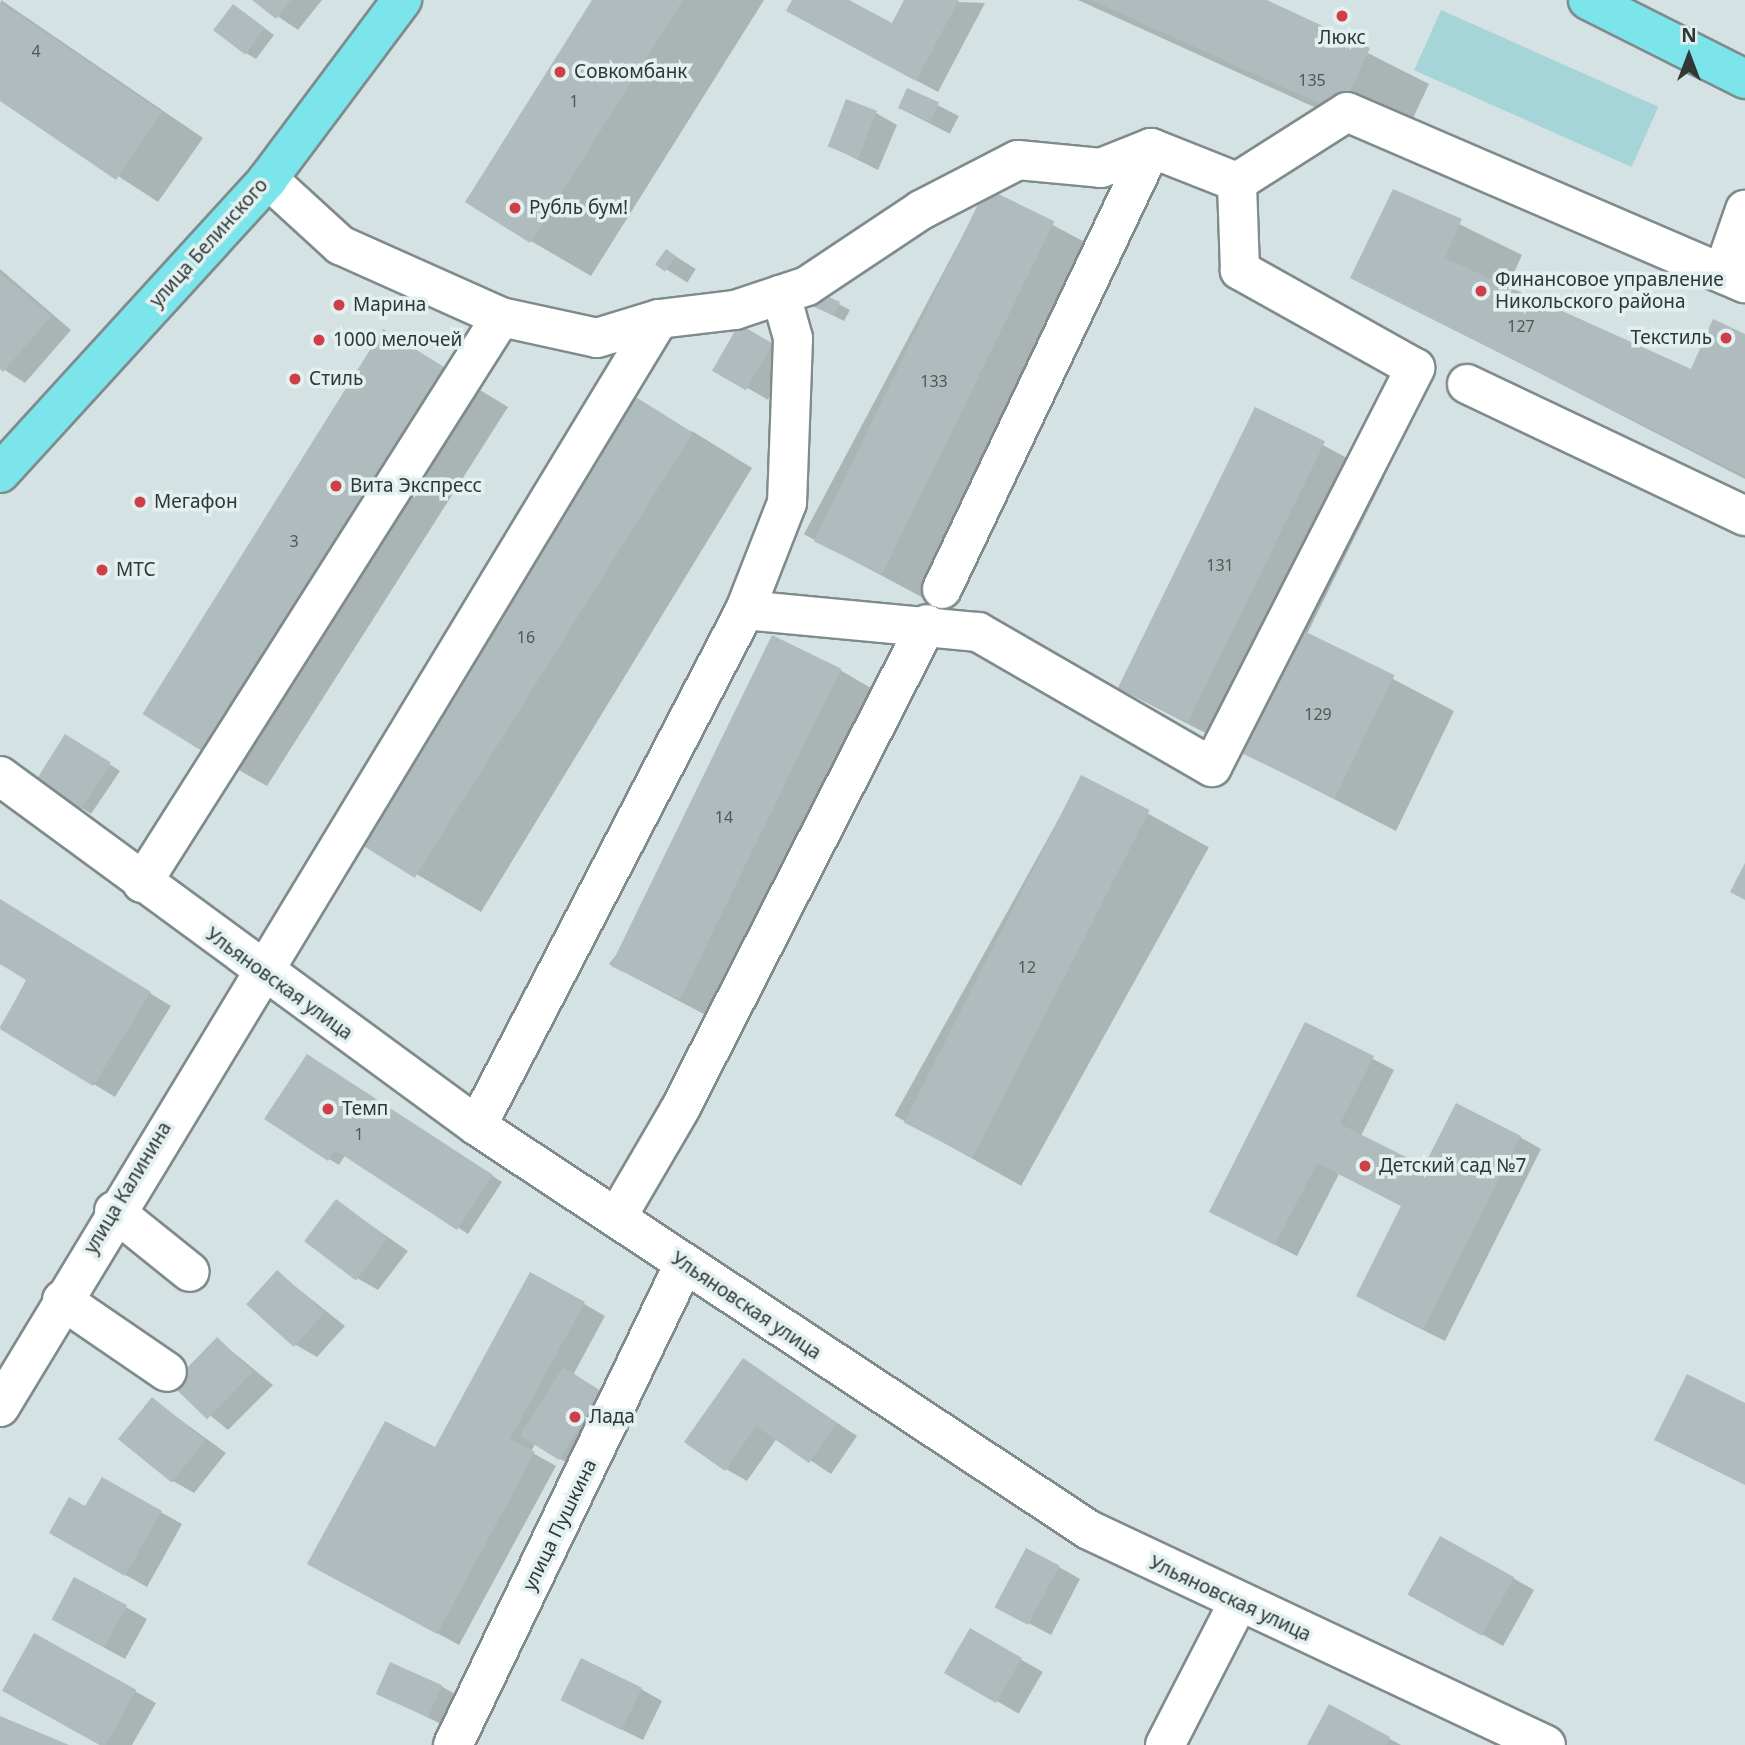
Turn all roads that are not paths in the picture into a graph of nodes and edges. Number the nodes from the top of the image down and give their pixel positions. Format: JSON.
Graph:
{"nodes":[{"id":1,"x":402,"y":0,"type":"edge"},
{"id":2,"x":1588,"y":0,"type":"edge"},
{"id":3,"x":1745,"y":79,"type":"edge"},
{"id":4,"x":1151,"y":148,"type":"junction"},
{"id":5,"x":268,"y":179,"type":"junction"},
{"id":6,"x":1237,"y":182,"type":"junction"},
{"id":7,"x":1745,"y":210,"type":"edge"},
{"id":8,"x":1734,"y":278,"type":"edge"},
{"id":9,"x":781,"y":295,"type":"junction"},
{"id":10,"x":501,"y":317,"type":"junction"},
{"id":11,"x":659,"y":319,"type":"junction"},
{"id":12,"x":1467,"y":384,"type":"dead end"},
{"id":13,"x":0,"y":472,"type":"edge"},
{"id":14,"x":1745,"y":516,"type":"edge"},
{"id":15,"x":942,"y":589,"type":"dead end"},
{"id":16,"x":745,"y":610,"type":"junction"},
{"id":17,"x":926,"y":624,"type":"junction"},
{"id":18,"x":0,"y":776,"type":"edge"},
{"id":19,"x":142,"y":883,"type":"junction"},
{"id":20,"x":260,"y":972,"type":"junction"},
{"id":21,"x":477,"y":1126,"type":"junction"},
{"id":22,"x":114,"y":1211,"type":"junction"},
{"id":23,"x":617,"y":1217,"type":"junction"},
{"id":24,"x":683,"y":1266,"type":"junction"},
{"id":25,"x":190,"y":1272,"type":"dead end"},
{"id":26,"x":62,"y":1300,"type":"junction"},
{"id":27,"x":167,"y":1372,"type":"dead end"},
{"id":28,"x":0,"y":1407,"type":"edge"},
{"id":29,"x":1237,"y":1605,"type":"junction"},
{"id":30,"x":453,"y":1745,"type":"edge"},
{"id":31,"x":1165,"y":1745,"type":"edge"},
{"id":32,"x":1546,"y":1745,"type":"edge"}],
"edges":[{"from":1,"to":5,"type":"main road","name":"улица Белинского"},
{"from":2,"to":3,"type":"main road"},
{"from":4,"to":6,"type":"street"},
{"from":4,"to":9,"type":"street"},
{"from":4,"to":15,"type":"street"},
{"from":5,"to":10,"type":"street"},
{"from":5,"to":13,"type":"main road","name":"улица Белинского"},
{"from":6,"to":8,"type":"street"},
{"from":6,"to":17,"type":"street"},
{"from":7,"to":8,"type":"street"},
{"from":9,"to":11,"type":"street"},
{"from":9,"to":16,"type":"street"},
{"from":10,"to":11,"type":"street"},
{"from":10,"to":19,"type":"street"},
{"from":11,"to":20,"type":"street","name":"улица Калинина"},
{"from":12,"to":14,"type":"street"},
{"from":16,"to":17,"type":"street"},
{"from":16,"to":21,"type":"street"},
{"from":17,"to":23,"type":"street"},
{"from":18,"to":19,"type":"street","name":"Ульяновская улица"},
{"from":19,"to":20,"type":"street","name":"Ульяновская улица"},
{"from":20,"to":21,"type":"street","name":"Ульяновская улица"},
{"from":20,"to":22,"type":"street","name":"улица Калинина"},
{"from":21,"to":23,"type":"street","name":"Ульяновская улица"},
{"from":22,"to":25,"type":"street"},
{"from":22,"to":26,"type":"street","name":"улица Калинина"},
{"from":23,"to":24,"type":"street","name":"Ульяновская улица"},
{"from":24,"to":29,"type":"street","name":"Ульяновская улица"},
{"from":24,"to":30,"type":"street","name":"улица Пушкина"},
{"from":26,"to":27,"type":"street"},
{"from":26,"to":28,"type":"street","name":"улица Калинина"},
{"from":29,"to":31,"type":"street"},
{"from":29,"to":32,"type":"street","name":"Ульяновская улица"}]}
